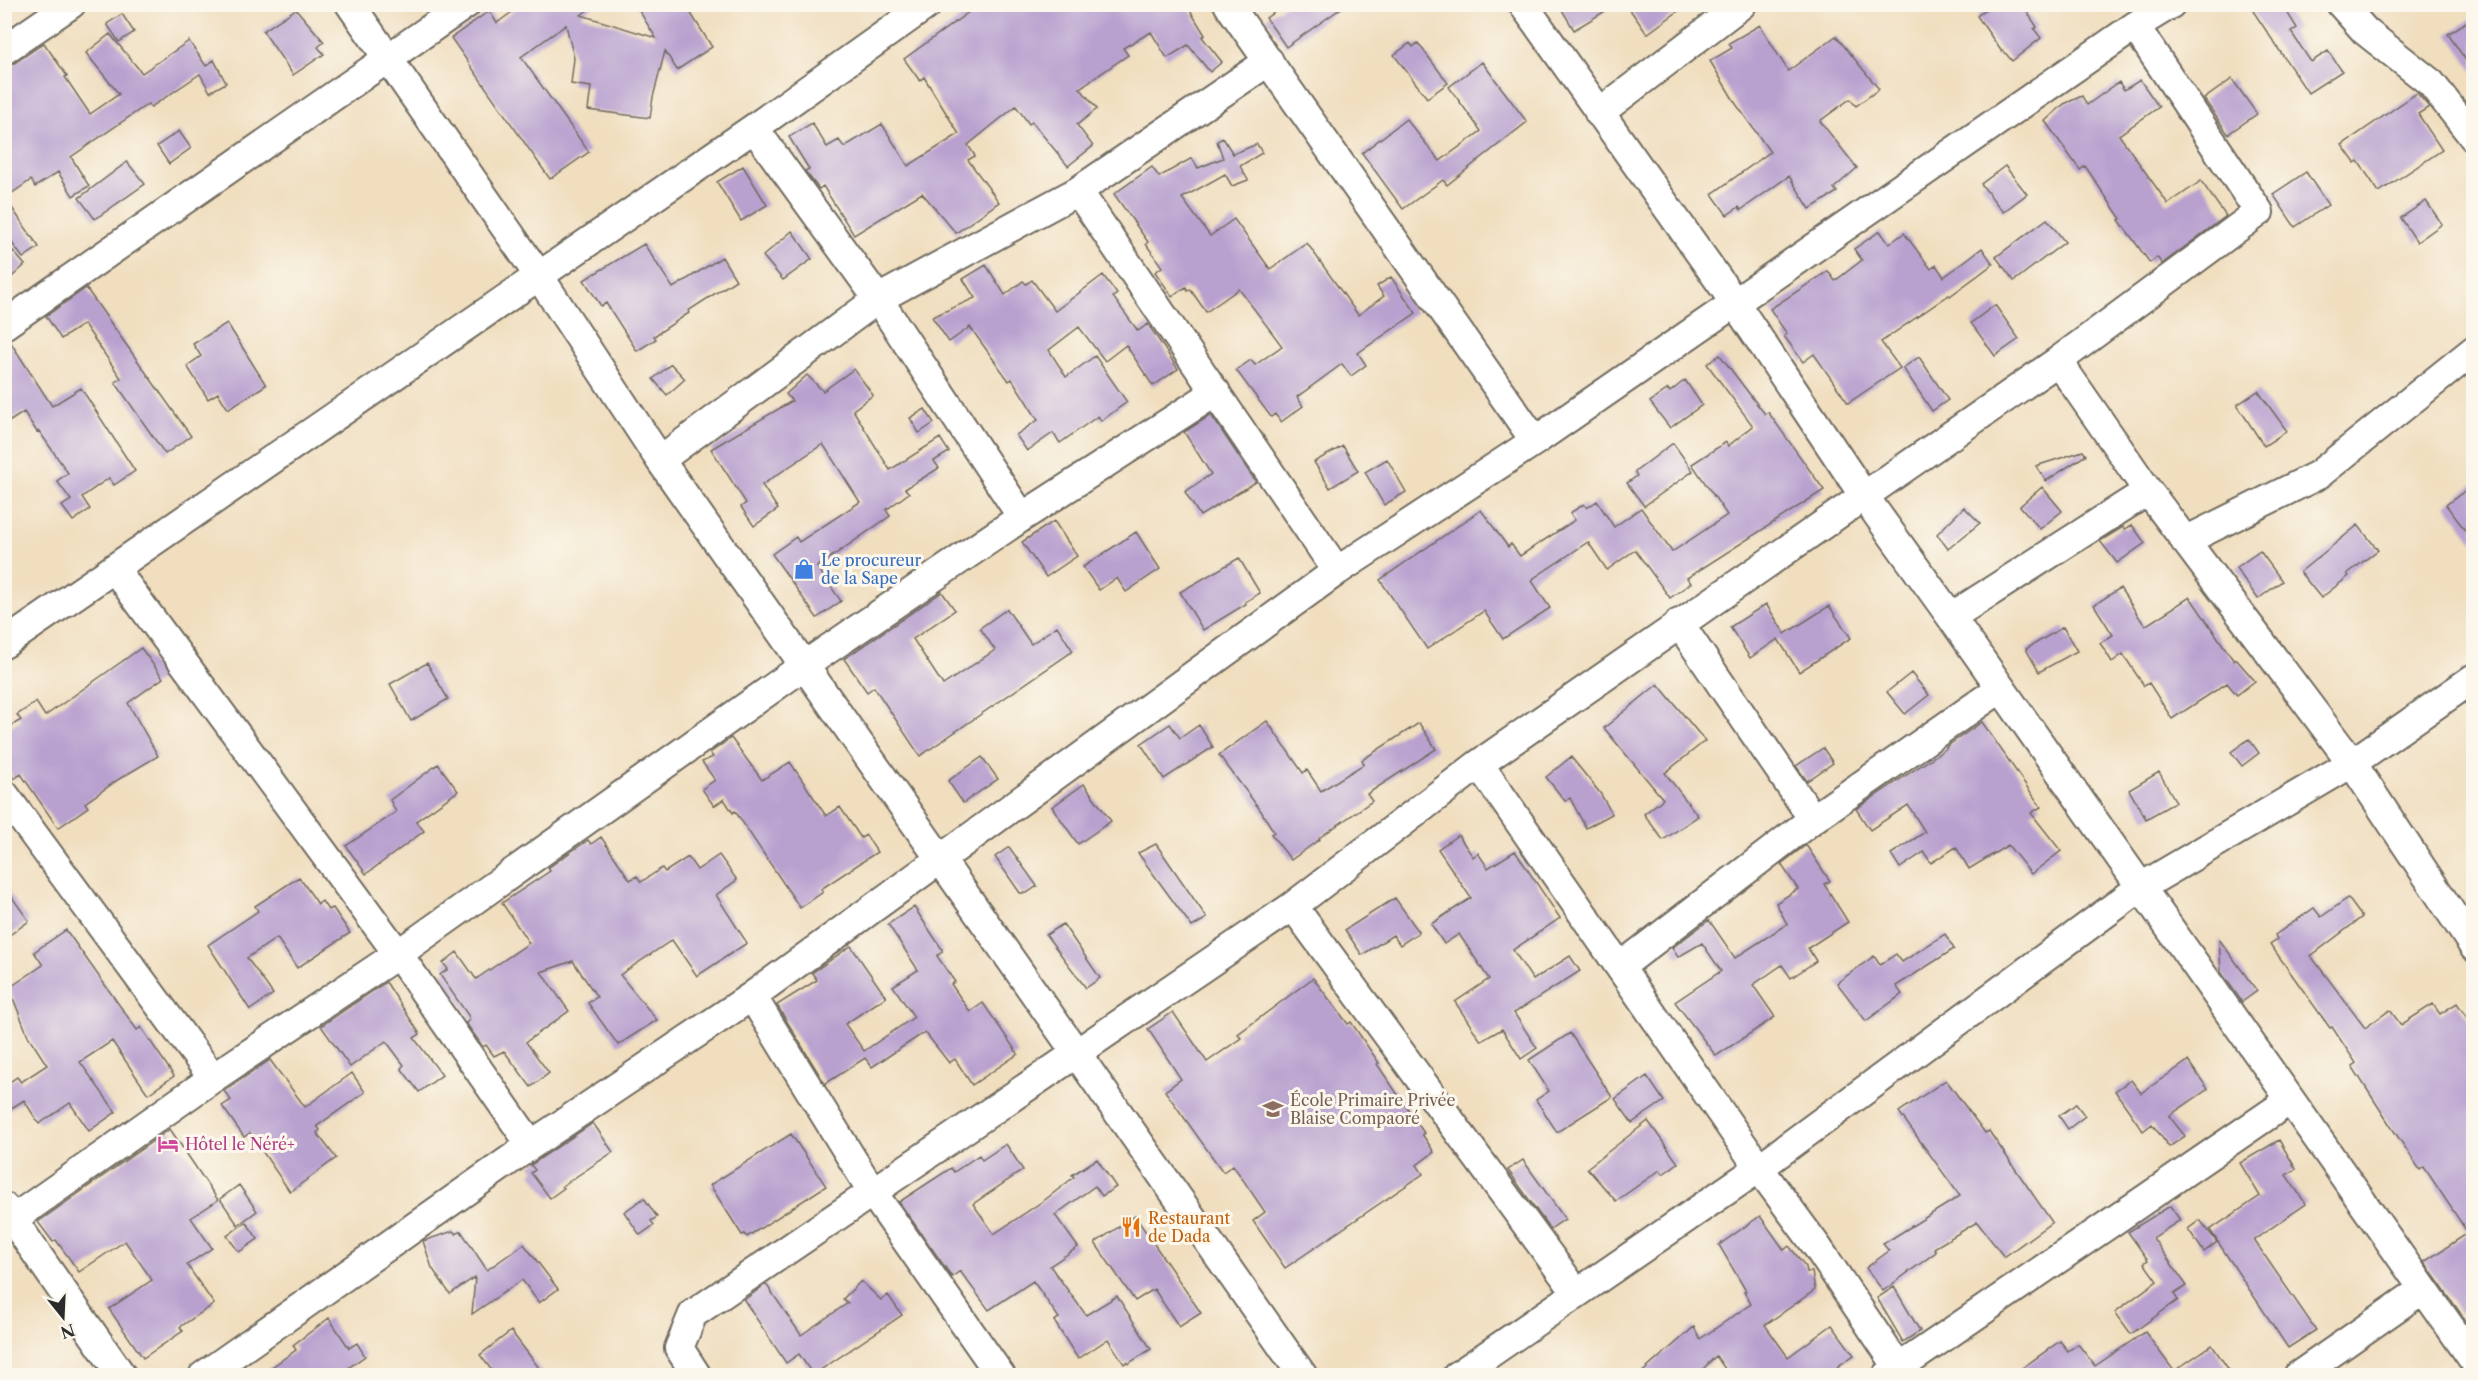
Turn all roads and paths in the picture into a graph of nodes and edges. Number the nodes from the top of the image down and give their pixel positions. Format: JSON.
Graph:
{"nodes":[{"id":1,"x":71,"y":4,"type":"edge"},
{"id":2,"x":350,"y":4,"type":"edge"},
{"id":3,"x":466,"y":4,"type":"edge"},
{"id":4,"x":928,"y":4,"type":"edge"},
{"id":5,"x":1228,"y":4,"type":"edge"},
{"id":6,"x":1523,"y":4,"type":"edge"},
{"id":7,"x":1742,"y":4,"type":"edge"},
{"id":8,"x":2171,"y":4,"type":"edge"},
{"id":9,"x":2342,"y":4,"type":"edge"},
{"id":10,"x":2135,"y":26,"type":"junction"},
{"id":11,"x":4,"y":50,"type":"edge"},
{"id":12,"x":388,"y":59,"type":"junction"},
{"id":13,"x":1269,"y":61,"type":"junction"},
{"id":14,"x":1599,"y":113,"type":"junction"},
{"id":15,"x":754,"y":128,"type":"junction"},
{"id":16,"x":2474,"y":138,"type":"edge"},
{"id":17,"x":1078,"y":191,"type":"junction"},
{"id":18,"x":539,"y":276,"type":"junction"},
{"id":19,"x":878,"y":299,"type":"junction"},
{"id":20,"x":1735,"y":303,"type":"junction"},
{"id":21,"x":4,"y":325,"type":"edge"},
{"id":22,"x":2474,"y":350,"type":"edge"},
{"id":23,"x":2058,"y":361,"type":"junction"},
{"id":24,"x":1216,"y":392,"type":"junction"},
{"id":25,"x":1535,"y":441,"type":"junction"},
{"id":26,"x":660,"y":460,"type":"junction"},
{"id":27,"x":2148,"y":491,"type":"junction"},
{"id":28,"x":1864,"y":496,"type":"junction"},
{"id":29,"x":1022,"y":517,"type":"junction"},
{"id":30,"x":2185,"y":542,"type":"junction"},
{"id":31,"x":114,"y":568,"type":"junction"},
{"id":32,"x":1337,"y":571,"type":"junction"},
{"id":33,"x":1951,"y":616,"type":"junction"},
{"id":34,"x":1679,"y":623,"type":"junction"},
{"id":35,"x":4,"y":644,"type":"edge"},
{"id":36,"x":805,"y":665,"type":"junction"},
{"id":37,"x":2474,"y":678,"type":"edge"},
{"id":38,"x":2001,"y":688,"type":"junction"},
{"id":39,"x":2352,"y":763,"type":"junction"},
{"id":40,"x":1479,"y":764,"type":"junction"},
{"id":41,"x":4,"y":794,"type":"edge"},
{"id":42,"x":1813,"y":819,"type":"junction"},
{"id":43,"x":940,"y":858,"type":"junction"},
{"id":44,"x":2141,"y":887,"type":"junction"},
{"id":45,"x":1293,"y":906,"type":"junction"},
{"id":46,"x":2474,"y":947,"type":"edge"},
{"id":47,"x":398,"y":954,"type":"junction"},
{"id":48,"x":1620,"y":967,"type":"junction"},
{"id":49,"x":752,"y":996,"type":"junction"},
{"id":50,"x":1077,"y":1053,"type":"junction"},
{"id":51,"x":213,"y":1078,"type":"junction"},
{"id":52,"x":2290,"y":1100,"type":"junction"},
{"id":53,"x":531,"y":1145,"type":"junction"},
{"id":54,"x":1759,"y":1168,"type":"junction"},
{"id":55,"x":873,"y":1193,"type":"junction"},
{"id":56,"x":9,"y":1213,"type":"edge"},
{"id":57,"x":2423,"y":1289,"type":"junction"},
{"id":58,"x":1576,"y":1292,"type":"junction"},
{"id":59,"x":2474,"y":1361,"type":"edge"},
{"id":60,"x":1896,"y":1373,"type":"edge"},
{"id":61,"x":122,"y":1376,"type":"edge"},
{"id":62,"x":203,"y":1376,"type":"edge"},
{"id":63,"x":697,"y":1376,"type":"edge"},
{"id":64,"x":1001,"y":1376,"type":"edge"},
{"id":65,"x":1303,"y":1376,"type":"edge"},
{"id":66,"x":1457,"y":1376,"type":"edge"},
{"id":67,"x":2298,"y":1376,"type":"edge"}],
"edges":[{"from":1,"to":11,"type":"street"},
{"from":2,"to":12,"type":"street"},
{"from":3,"to":12,"type":"street"},
{"from":4,"to":15,"type":"street"},
{"from":5,"to":13,"type":"street"},
{"from":6,"to":14,"type":"street"},
{"from":7,"to":14,"type":"street"},
{"from":8,"to":10,"type":"street"},
{"from":9,"to":16,"type":"street"},
{"from":10,"to":20,"type":"street"},
{"from":10,"to":23,"type":"street"},
{"from":12,"to":18,"type":"street"},
{"from":12,"to":21,"type":"street"},
{"from":13,"to":17,"type":"street"},
{"from":13,"to":25,"type":"street"},
{"from":14,"to":20,"type":"street"},
{"from":15,"to":18,"type":"street"},
{"from":15,"to":19,"type":"street"},
{"from":17,"to":19,"type":"street"},
{"from":17,"to":24,"type":"street"},
{"from":18,"to":26,"type":"street"},
{"from":18,"to":31,"type":"street"},
{"from":19,"to":26,"type":"street"},
{"from":19,"to":29,"type":"street"},
{"from":20,"to":25,"type":"street"},
{"from":20,"to":28,"type":"street"},
{"from":22,"to":30,"type":"street"},
{"from":23,"to":27,"type":"street"},
{"from":23,"to":28,"type":"street"},
{"from":24,"to":29,"type":"street"},
{"from":24,"to":32,"type":"street"},
{"from":25,"to":32,"type":"street"},
{"from":26,"to":36,"type":"street"},
{"from":27,"to":30,"type":"street"},
{"from":27,"to":33,"type":"street"},
{"from":28,"to":33,"type":"street"},
{"from":28,"to":34,"type":"street"},
{"from":29,"to":36,"type":"street"},
{"from":30,"to":39,"type":"street"},
{"from":31,"to":35,"type":"street"},
{"from":31,"to":47,"type":"street"},
{"from":32,"to":43,"type":"street"},
{"from":33,"to":38,"type":"street"},
{"from":34,"to":40,"type":"street"},
{"from":34,"to":42,"type":"street"},
{"from":36,"to":43,"type":"street"},
{"from":36,"to":47,"type":"street"},
{"from":37,"to":39,"type":"street"},
{"from":38,"to":42,"type":"street"},
{"from":38,"to":44,"type":"street"},
{"from":39,"to":44,"type":"street"},
{"from":39,"to":46,"type":"street"},
{"from":40,"to":45,"type":"street"},
{"from":40,"to":48,"type":"street"},
{"from":41,"to":51,"type":"street"},
{"from":42,"to":48,"type":"street"},
{"from":43,"to":49,"type":"street"},
{"from":43,"to":50,"type":"street"},
{"from":44,"to":52,"type":"street"},
{"from":44,"to":54,"type":"street"},
{"from":45,"to":50,"type":"street"},
{"from":45,"to":58,"type":"street"},
{"from":47,"to":51,"type":"street"},
{"from":47,"to":53,"type":"street"},
{"from":48,"to":54,"type":"street"},
{"from":49,"to":53,"type":"street"},
{"from":49,"to":55,"type":"street"},
{"from":50,"to":55,"type":"street"},
{"from":50,"to":65,"type":"street"},
{"from":51,"to":56,"type":"street"},
{"from":52,"to":57,"type":"street"},
{"from":52,"to":60,"type":"street"},
{"from":53,"to":62,"type":"street"},
{"from":54,"to":58,"type":"street"},
{"from":54,"to":60,"type":"street"},
{"from":55,"to":63,"type":"street"},
{"from":55,"to":64,"type":"street"},
{"from":56,"to":61,"type":"street"},
{"from":57,"to":59,"type":"street"},
{"from":57,"to":67,"type":"street"},
{"from":58,"to":66,"type":"street"}]}
